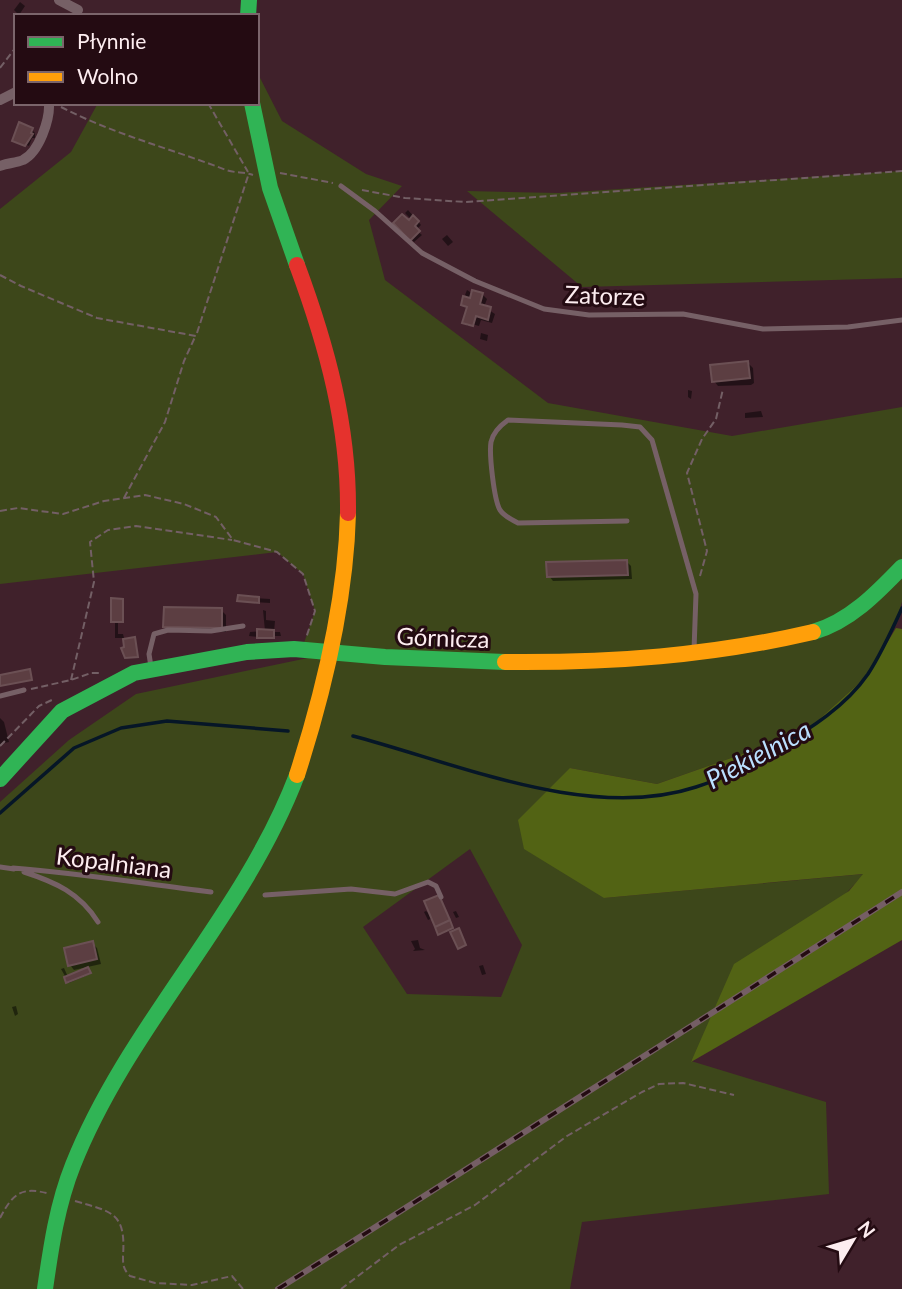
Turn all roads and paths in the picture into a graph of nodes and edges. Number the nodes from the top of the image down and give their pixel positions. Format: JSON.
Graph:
{"nodes":[{"id":1,"x":59,"y":0,"type":"edge"},
{"id":2,"x":78,"y":10,"type":"dead end"},
{"id":3,"x":14,"y":50,"type":"edge"},
{"id":4,"x":0,"y":68,"type":"edge"},
{"id":5,"x":51,"y":105,"type":"edge"},
{"id":6,"x":56,"y":105,"type":"edge"},
{"id":7,"x":209,"y":105,"type":"edge"},
{"id":8,"x":252,"y":105,"type":"edge"},
{"id":9,"x":0,"y":166,"type":"edge"},
{"id":10,"x":902,"y":171,"type":"edge"},
{"id":11,"x":249,"y":173,"type":"junction"},
{"id":12,"x":290,"y":176,"type":"dead end"},
{"id":13,"x":341,"y":186,"type":"junction"},
{"id":14,"x":0,"y":275,"type":"edge"},
{"id":15,"x":902,"y":320,"type":"edge"},
{"id":16,"x":196,"y":335,"type":"junction"},
{"id":17,"x":723,"y":389,"type":"dead end"},
{"id":18,"x":123,"y":499,"type":"junction"},
{"id":19,"x":0,"y":511,"type":"edge"},
{"id":20,"x":626,"y":521,"type":"dead end"},
{"id":21,"x":233,"y":540,"type":"junction"},
{"id":22,"x":902,"y":567,"type":"edge"},
{"id":23,"x":696,"y":594,"type":"junction"},
{"id":24,"x":243,"y":626,"type":"dead end"},
{"id":25,"x":304,"y":643,"type":"dead end"},
{"id":26,"x":329,"y":653,"type":"junction"},
{"id":27,"x":693,"y":655,"type":"junction"},
{"id":28,"x":152,"y":670,"type":"junction"},
{"id":29,"x":101,"y":673,"type":"dead end"},
{"id":30,"x":71,"y":680,"type":"junction"},
{"id":31,"x":24,"y":690,"type":"joint"},
{"id":32,"x":0,"y":696,"type":"edge"},
{"id":33,"x":0,"y":779,"type":"edge"},
{"id":34,"x":0,"y":867,"type":"edge"},
{"id":35,"x":13,"y":868,"type":"junction"},
{"id":36,"x":211,"y":892,"type":"dead end"},
{"id":37,"x":265,"y":895,"type":"dead end"},
{"id":38,"x":441,"y":897,"type":"dead end"},
{"id":39,"x":98,"y":922,"type":"dead end"},
{"id":40,"x":734,"y":1095,"type":"dead end"},
{"id":41,"x":45,"y":1192,"type":"dead end"},
{"id":42,"x":78,"y":1202,"type":"dead end"},
{"id":43,"x":0,"y":1218,"type":"edge"},
{"id":44,"x":242,"y":1288,"type":"edge"},
{"id":45,"x":45,"y":1289,"type":"edge"},
{"id":46,"x":341,"y":1289,"type":"edge"}],
"edges":[{"from":1,"to":2,"type":"street"},
{"from":3,"to":4,"type":"path"},
{"from":5,"to":9,"type":"street"},
{"from":6,"to":11,"type":"path"},
{"from":7,"to":11,"type":"path"},
{"from":8,"to":26,"type":"main road"},
{"from":10,"to":13,"type":"path"},
{"from":11,"to":16,"type":"path"},
{"from":12,"to":13,"type":"path"},
{"from":13,"to":15,"type":"lane","name":"Zatorze"},
{"from":14,"to":16,"type":"path"},
{"from":16,"to":18,"type":"path"},
{"from":17,"to":23,"type":"path"},
{"from":18,"to":19,"type":"path"},
{"from":18,"to":21,"type":"path"},
{"from":20,"to":23,"type":"lane"},
{"from":21,"to":25,"type":"path"},
{"from":21,"to":30,"type":"path"},
{"from":22,"to":27,"type":"main road","name":"Górnicza"},
{"from":23,"to":27,"type":"lane"},
{"from":24,"to":28,"type":"lane"},
{"from":26,"to":27,"type":"main road","name":"Górnicza"},
{"from":26,"to":28,"type":"main road","name":"Górnicza"},
{"from":26,"to":45,"type":"main road"},
{"from":28,"to":33,"type":"main road","name":"Górnicza"},
{"from":29,"to":30,"type":"path"},
{"from":30,"to":31,"type":"path"},
{"from":31,"to":32,"type":"lane"},
{"from":34,"to":35,"type":"lane","name":"Kopalniana"},
{"from":35,"to":36,"type":"lane","name":"Kopalniana"},
{"from":35,"to":39,"type":"lane","name":"Kopalniana"},
{"from":37,"to":38,"type":"lane"},
{"from":40,"to":46,"type":"path"},
{"from":41,"to":43,"type":"path"},
{"from":42,"to":44,"type":"path"}]}
